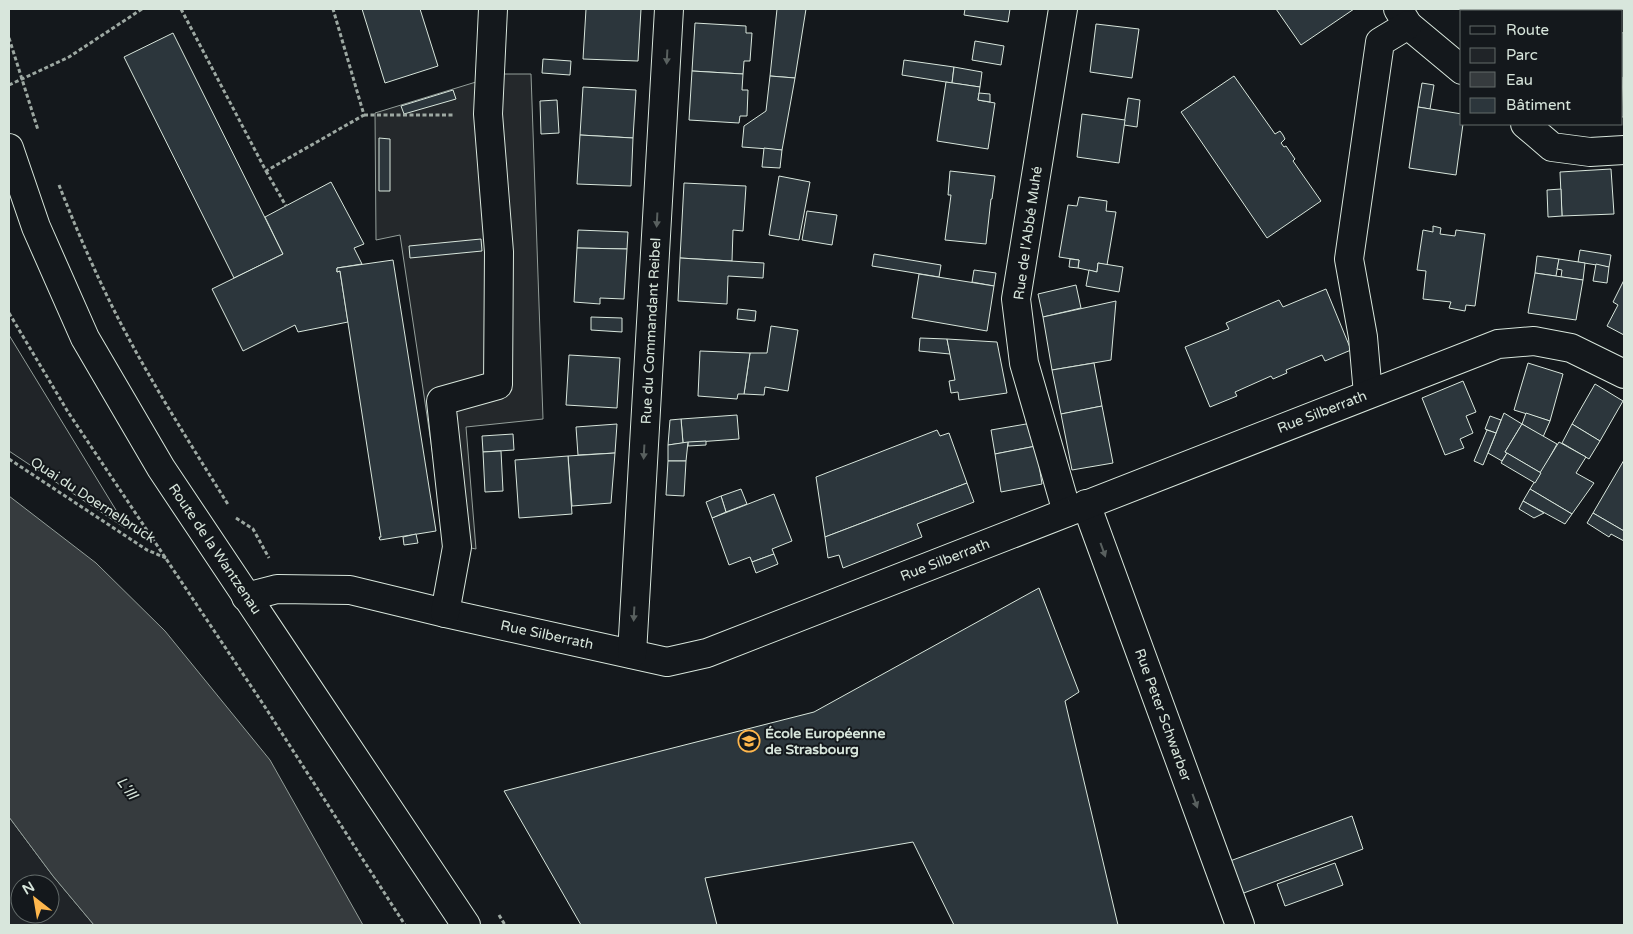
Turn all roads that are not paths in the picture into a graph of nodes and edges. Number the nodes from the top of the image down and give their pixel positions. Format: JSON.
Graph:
{"nodes":[{"id":1,"x":493,"y":9,"type":"edge"},
{"id":2,"x":669,"y":9,"type":"edge"},
{"id":3,"x":1063,"y":9,"type":"edge"},
{"id":4,"x":1403,"y":17,"type":"edge"},
{"id":5,"x":1460,"y":68,"type":"edge"},
{"id":6,"x":1526,"y":125,"type":"edge"},
{"id":7,"x":9,"y":148,"type":"edge"},
{"id":8,"x":1624,"y":150,"type":"edge"},
{"id":9,"x":1624,"y":374,"type":"edge"},
{"id":10,"x":1368,"y":394,"type":"junction"},
{"id":11,"x":1077,"y":508,"type":"junction"},
{"id":12,"x":246,"y":597,"type":"junction"},
{"id":13,"x":445,"y":614,"type":"junction"},
{"id":14,"x":632,"y":654,"type":"junction"},
{"id":15,"x":466,"y":925,"type":"edge"},
{"id":16,"x":1240,"y":925,"type":"edge"}],
"edges":[{"from":1,"to":13,"type":"street"},
{"from":2,"to":14,"type":"street","name":"Rue du Commandant Reibel","one_way":true},
{"from":3,"to":11,"type":"street","name":"Rue de l'Abbé Muhé"},
{"from":4,"to":5,"type":"street"},
{"from":4,"to":10,"type":"street"},
{"from":6,"to":8,"type":"street"},
{"from":7,"to":12,"type":"street","name":"Route de la Wantzenau"},
{"from":9,"to":10,"type":"street","name":"Rue Silberrath"},
{"from":10,"to":11,"type":"street","name":"Rue Silberrath"},
{"from":11,"to":14,"type":"street","name":"Rue Silberrath"},
{"from":11,"to":16,"type":"street","name":"Rue Peter Schwarber","one_way":true},
{"from":12,"to":13,"type":"street","name":"Rue Silberrath"},
{"from":12,"to":15,"type":"street","name":"Route de la Wantzenau"},
{"from":13,"to":14,"type":"street","name":"Rue Silberrath"}]}
